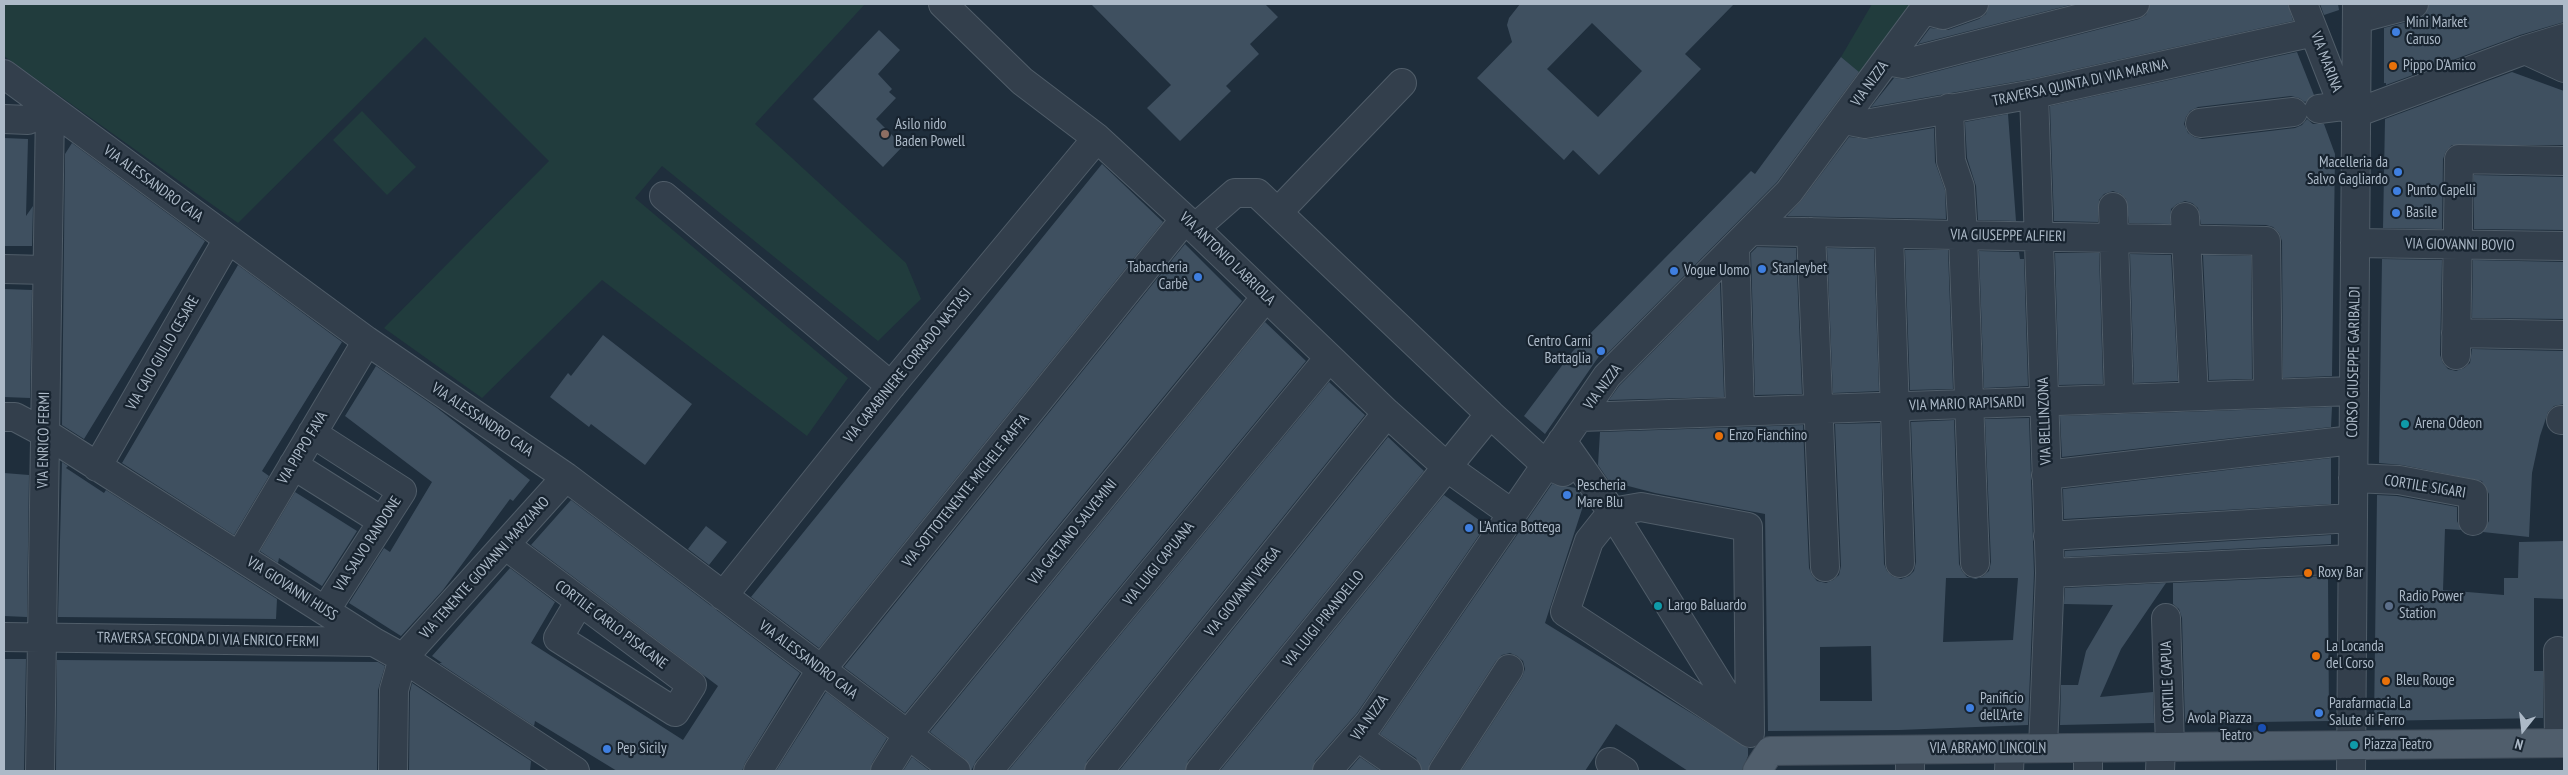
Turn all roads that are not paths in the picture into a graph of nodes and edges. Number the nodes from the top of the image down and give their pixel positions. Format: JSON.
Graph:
{"nodes":[{"id":1,"x":943,"y":4,"type":"edge"},
{"id":2,"x":1974,"y":4,"type":"edge"},
{"id":3,"x":2135,"y":4,"type":"edge"},
{"id":4,"x":2303,"y":4,"type":"edge"},
{"id":5,"x":2414,"y":4,"type":"edge"},
{"id":6,"x":1926,"y":7,"type":"edge"},
{"id":7,"x":2357,"y":18,"type":"edge"},
{"id":8,"x":2315,"y":35,"type":"junction"},
{"id":9,"x":2564,"y":38,"type":"edge"},
{"id":10,"x":2525,"y":50,"type":"junction"},
{"id":11,"x":1886,"y":61,"type":"junction"},
{"id":12,"x":2564,"y":68,"type":"edge"},
{"id":13,"x":4,"y":74,"type":"edge"},
{"id":14,"x":1402,"y":83,"type":"dead end"},
{"id":15,"x":2034,"y":94,"type":"junction"},
{"id":16,"x":50,"y":108,"type":"junction"},
{"id":17,"x":1949,"y":108,"type":"junction"},
{"id":18,"x":2328,"y":110,"type":"junction"},
{"id":19,"x":4,"y":119,"type":"edge"},
{"id":20,"x":1844,"y":120,"type":"junction"},
{"id":21,"x":2200,"y":123,"type":"dead end"},
{"id":22,"x":1097,"y":138,"type":"junction"},
{"id":23,"x":2564,"y":160,"type":"edge"},
{"id":24,"x":664,"y":196,"type":"dead end"},
{"id":25,"x":2113,"y":207,"type":"dead end"},
{"id":26,"x":1278,"y":212,"type":"junction"},
{"id":27,"x":1190,"y":223,"type":"junction"},
{"id":28,"x":2185,"y":228,"type":"junction"},
{"id":29,"x":1811,"y":232,"type":"junction"},
{"id":30,"x":1889,"y":234,"type":"junction"},
{"id":31,"x":1963,"y":235,"type":"junction"},
{"id":32,"x":2038,"y":236,"type":"junction"},
{"id":33,"x":2114,"y":238,"type":"junction"},
{"id":34,"x":228,"y":239,"type":"junction"},
{"id":35,"x":1743,"y":239,"type":"junction"},
{"id":36,"x":2355,"y":243,"type":"junction"},
{"id":37,"x":2458,"y":244,"type":"junction"},
{"id":38,"x":2564,"y":246,"type":"edge"},
{"id":39,"x":4,"y":269,"type":"edge"},
{"id":40,"x":46,"y":270,"type":"junction"},
{"id":41,"x":1266,"y":297,"type":"junction"},
{"id":42,"x":2564,"y":335,"type":"edge"},
{"id":43,"x":367,"y":341,"type":"junction"},
{"id":44,"x":1329,"y":358,"type":"junction"},
{"id":45,"x":891,"y":386,"type":"junction"},
{"id":46,"x":2354,"y":390,"type":"junction"},
{"id":47,"x":2268,"y":393,"type":"junction"},
{"id":48,"x":2194,"y":396,"type":"junction"},
{"id":49,"x":2119,"y":398,"type":"junction"},
{"id":50,"x":2044,"y":401,"type":"junction"},
{"id":51,"x":1970,"y":403,"type":"junction"},
{"id":52,"x":1894,"y":406,"type":"junction"},
{"id":53,"x":1819,"y":408,"type":"junction"},
{"id":54,"x":1740,"y":411,"type":"junction"},
{"id":55,"x":1387,"y":413,"type":"junction"},
{"id":56,"x":1490,"y":414,"type":"junction"},
{"id":57,"x":4,"y":416,"type":"edge"},
{"id":58,"x":1580,"y":417,"type":"junction"},
{"id":59,"x":45,"y":433,"type":"junction"},
{"id":60,"x":312,"y":434,"type":"junction"},
{"id":61,"x":2353,"y":440,"type":"junction"},
{"id":62,"x":1562,"y":442,"type":"junction"},
{"id":63,"x":293,"y":465,"type":"junction"},
{"id":64,"x":1546,"y":465,"type":"junction"},
{"id":65,"x":97,"y":466,"type":"junction"},
{"id":66,"x":1448,"y":468,"type":"junction"},
{"id":67,"x":2046,"y":475,"type":"junction"},
{"id":68,"x":566,"y":478,"type":"junction"},
{"id":69,"x":2352,"y":478,"type":"junction"},
{"id":70,"x":1592,"y":483,"type":"junction"},
{"id":71,"x":1612,"y":512,"type":"junction"},
{"id":72,"x":1511,"y":513,"type":"junction"},
{"id":73,"x":2352,"y":518,"type":"junction"},
{"id":74,"x":382,"y":521,"type":"junction"},
{"id":75,"x":2473,"y":521,"type":"dead end"},
{"id":76,"x":2048,"y":536,"type":"junction"},
{"id":77,"x":505,"y":545,"type":"junction"},
{"id":78,"x":240,"y":555,"type":"junction"},
{"id":79,"x":2352,"y":559,"type":"junction"},
{"id":80,"x":1900,"y":563,"type":"dead end"},
{"id":81,"x":1975,"y":563,"type":"dead end"},
{"id":82,"x":1825,"y":567,"type":"dead end"},
{"id":83,"x":2050,"y":572,"type":"junction"},
{"id":84,"x":722,"y":596,"type":"junction"},
{"id":85,"x":580,"y":601,"type":"junction"},
{"id":86,"x":325,"y":610,"type":"junction"},
{"id":87,"x":2166,"y":618,"type":"dead end"},
{"id":88,"x":4,"y":637,"type":"edge"},
{"id":89,"x":42,"y":638,"type":"junction"},
{"id":90,"x":374,"y":642,"type":"junction"},
{"id":91,"x":2558,"y":651,"type":"dead end"},
{"id":92,"x":403,"y":658,"type":"junction"},
{"id":93,"x":1509,"y":669,"type":"dead end"},
{"id":94,"x":821,"y":670,"type":"junction"},
{"id":95,"x":908,"y":734,"type":"junction"},
{"id":96,"x":1750,"y":734,"type":"junction"},
{"id":97,"x":1358,"y":737,"type":"junction"},
{"id":98,"x":2562,"y":743,"type":"edge"},
{"id":99,"x":2351,"y":746,"type":"edge"},
{"id":100,"x":2043,"y":748,"type":"junction"},
{"id":101,"x":2164,"y":755,"type":"edge"},
{"id":102,"x":1910,"y":760,"type":"edge"},
{"id":103,"x":2009,"y":760,"type":"edge"},
{"id":104,"x":2088,"y":760,"type":"edge"},
{"id":105,"x":1763,"y":761,"type":"edge"},
{"id":106,"x":40,"y":771,"type":"edge"},
{"id":107,"x":393,"y":771,"type":"edge"},
{"id":108,"x":575,"y":771,"type":"edge"},
{"id":109,"x":758,"y":771,"type":"edge"},
{"id":110,"x":885,"y":771,"type":"edge"},
{"id":111,"x":956,"y":771,"type":"edge"},
{"id":112,"x":988,"y":771,"type":"edge"},
{"id":113,"x":1099,"y":771,"type":"edge"},
{"id":114,"x":1200,"y":771,"type":"edge"},
{"id":115,"x":1327,"y":771,"type":"edge"},
{"id":116,"x":1407,"y":771,"type":"edge"},
{"id":117,"x":1443,"y":771,"type":"edge"}],
"edges":[{"from":1,"to":22,"type":"street","name":"VIA ANTONIO LABRIOLA"},
{"from":2,"to":6,"type":"street"},
{"from":3,"to":11,"type":"street"},
{"from":4,"to":8,"type":"street","name":"VIA MARINA"},
{"from":5,"to":7,"type":"street","name":"TRAVERSA QUINTA DI VIA MARINA"},
{"from":6,"to":11,"type":"street","name":"VIA NIZZA"},
{"from":7,"to":8,"type":"street","name":"TRAVERSA QUINTA DI VIA MARINA"},
{"from":7,"to":18,"type":"street","name":"CORSO GIUSEPPE GARIBALDI"},
{"from":8,"to":15,"type":"street","name":"TRAVERSA QUINTA DI VIA MARINA"},
{"from":8,"to":18,"type":"street","name":"VIA MARINA"},
{"from":9,"to":10,"type":"street"},
{"from":10,"to":12,"type":"street"},
{"from":10,"to":18,"type":"street"},
{"from":11,"to":20,"type":"street","name":"VIA NIZZA"},
{"from":13,"to":16,"type":"street","name":"VIA ALESSANDRO CAIA"},
{"from":14,"to":26,"type":"street"},
{"from":15,"to":17,"type":"street","name":"TRAVERSA QUINTA DI VIA MARINA"},
{"from":15,"to":32,"type":"street","name":"VIA BELLINZONA"},
{"from":16,"to":19,"type":"street"},
{"from":16,"to":34,"type":"street","name":"VIA ALESSANDRO CAIA"},
{"from":16,"to":40,"type":"street","name":"VIA ENRICO FERMI"},
{"from":17,"to":20,"type":"street","name":"TRAVERSA QUINTA DI VIA MARINA"},
{"from":17,"to":31,"type":"street"},
{"from":18,"to":21,"type":"street"},
{"from":18,"to":36,"type":"street","name":"CORSO GIUSEPPE GARIBALDI"},
{"from":20,"to":35,"type":"street","name":"VIA NIZZA"},
{"from":22,"to":27,"type":"street","name":"VIA ANTONIO LABRIOLA"},
{"from":22,"to":45,"type":"street","name":"VIA CARABINIERE CORRADO NASTASI"},
{"from":23,"to":37,"type":"street"},
{"from":24,"to":45,"type":"street"},
{"from":25,"to":33,"type":"street"},
{"from":26,"to":27,"type":"street","name":"VIA SOTTOTENENTE MICHELE RAFFA"},
{"from":26,"to":56,"type":"street","name":"VIA SOTTOTENENTE MICHELE RAFFA"},
{"from":27,"to":41,"type":"street","name":"VIA ANTONIO LABRIOLA"},
{"from":27,"to":94,"type":"street","name":"VIA SOTTOTENENTE MICHELE RAFFA"},
{"from":28,"to":33,"type":"street","name":"VIA GIUSEPPE ALFIERI"},
{"from":28,"to":47,"type":"street","name":"VIA GIUSEPPE ALFIERI"},
{"from":28,"to":48,"type":"street"},
{"from":29,"to":30,"type":"street","name":"VIA GIUSEPPE ALFIERI"},
{"from":29,"to":35,"type":"street","name":"VIA GIUSEPPE ALFIERI"},
{"from":29,"to":53,"type":"street"},
{"from":30,"to":31,"type":"street","name":"VIA GIUSEPPE ALFIERI"},
{"from":30,"to":52,"type":"street"},
{"from":31,"to":32,"type":"street","name":"VIA GIUSEPPE ALFIERI"},
{"from":31,"to":51,"type":"street"},
{"from":32,"to":33,"type":"street","name":"VIA GIUSEPPE ALFIERI"},
{"from":32,"to":50,"type":"street","name":"VIA BELLINZONA"},
{"from":33,"to":49,"type":"street"},
{"from":34,"to":43,"type":"street","name":"VIA ALESSANDRO CAIA"},
{"from":34,"to":65,"type":"street","name":"VIA CAIO GIULIO CESARE"},
{"from":35,"to":54,"type":"street"},
{"from":35,"to":58,"type":"street","name":"VIA NIZZA"},
{"from":36,"to":37,"type":"street","name":"VIA GIOVANNI BOVIO"},
{"from":36,"to":46,"type":"street","name":"CORSO GIUSEPPE GARIBALDI"},
{"from":37,"to":38,"type":"street","name":"VIA GIOVANNI BOVIO"},
{"from":37,"to":42,"type":"street"},
{"from":39,"to":40,"type":"street"},
{"from":40,"to":59,"type":"street","name":"VIA ENRICO FERMI"},
{"from":41,"to":44,"type":"street","name":"VIA ANTONIO LABRIOLA"},
{"from":41,"to":95,"type":"street","name":"VIA GAETANO SALVEMINI"},
{"from":43,"to":60,"type":"street","name":"VIA PIPPO FAVA"},
{"from":43,"to":68,"type":"street","name":"VIA ALESSANDRO CAIA"},
{"from":44,"to":55,"type":"street","name":"VIA ANTONIO LABRIOLA"},
{"from":44,"to":112,"type":"street","name":"VIA LUIGI CAPUANA"},
{"from":45,"to":84,"type":"street","name":"VIA CARABINIERE CORRADO NASTASI"},
{"from":46,"to":47,"type":"street","name":"VIA MARIO RAPISARDI"},
{"from":46,"to":61,"type":"street","name":"CORSO GIUSEPPE GARIBALDI"},
{"from":47,"to":48,"type":"street","name":"VIA MARIO RAPISARDI"},
{"from":48,"to":49,"type":"street","name":"VIA MARIO RAPISARDI"},
{"from":49,"to":50,"type":"street","name":"VIA MARIO RAPISARDI"},
{"from":50,"to":51,"type":"street","name":"VIA MARIO RAPISARDI"},
{"from":50,"to":67,"type":"street","name":"VIA BELLINZONA"},
{"from":51,"to":52,"type":"street","name":"VIA MARIO RAPISARDI"},
{"from":51,"to":81,"type":"street"},
{"from":52,"to":53,"type":"street","name":"VIA MARIO RAPISARDI"},
{"from":52,"to":80,"type":"street"},
{"from":53,"to":54,"type":"street","name":"VIA MARIO RAPISARDI"},
{"from":53,"to":82,"type":"street"},
{"from":54,"to":58,"type":"street","name":"VIA MARIO RAPISARDI"},
{"from":55,"to":66,"type":"street","name":"VIA ANTONIO LABRIOLA"},
{"from":55,"to":113,"type":"street","name":"VIA GIOVANNI VERGA"},
{"from":56,"to":64,"type":"street","name":"VIA SOTTOTENENTE MICHELE RAFFA"},
{"from":56,"to":66,"type":"street","name":"VIA LUIGI PIRANDELLO"},
{"from":57,"to":59,"type":"street","name":"VIA GIOVANNI HUSS"},
{"from":58,"to":62,"type":"street","name":"VIA NIZZA"},
{"from":59,"to":65,"type":"street","name":"VIA GIOVANNI HUSS"},
{"from":59,"to":89,"type":"street","name":"VIA ENRICO FERMI"},
{"from":60,"to":63,"type":"street","name":"VIA PIPPO FAVA"},
{"from":60,"to":74,"type":"street","name":"VIA SALVO RANDONE"},
{"from":61,"to":67,"type":"street"},
{"from":61,"to":69,"type":"street","name":"CORSO GIUSEPPE GARIBALDI"},
{"from":62,"to":64,"type":"street","name":"VIA NIZZA"},
{"from":62,"to":70,"type":"street"},
{"from":63,"to":74,"type":"street"},
{"from":63,"to":78,"type":"street","name":"VIA PIPPO FAVA"},
{"from":64,"to":70,"type":"street"},
{"from":64,"to":72,"type":"street","name":"VIA NIZZA"},
{"from":65,"to":78,"type":"street","name":"VIA GIOVANNI HUSS"},
{"from":66,"to":72,"type":"street","name":"VIA ANTONIO LABRIOLA"},
{"from":66,"to":114,"type":"street","name":"VIA LUIGI PIRANDELLO"},
{"from":67,"to":76,"type":"street","name":"VIA BELLINZONA"},
{"from":68,"to":77,"type":"street","name":"VIA TENENTE GIOVANNI MARZIANO"},
{"from":68,"to":84,"type":"street","name":"VIA ALESSANDRO CAIA"},
{"from":69,"to":73,"type":"street","name":"CORSO GIUSEPPE GARIBALDI"},
{"from":69,"to":75,"type":"street","name":"CORTILE SIGARI"},
{"from":70,"to":71,"type":"street"},
{"from":71,"to":96,"type":"street"},
{"from":71,"to":96,"type":"street"},
{"from":71,"to":96,"type":"street"},
{"from":72,"to":97,"type":"street","name":"VIA NIZZA"},
{"from":73,"to":76,"type":"street"},
{"from":73,"to":79,"type":"street","name":"CORSO GIUSEPPE GARIBALDI"},
{"from":74,"to":86,"type":"street","name":"VIA SALVO RANDONE"},
{"from":76,"to":83,"type":"street","name":"VIA BELLINZONA"},
{"from":77,"to":85,"type":"street","name":"CORTILE CARLO PISACANE"},
{"from":77,"to":92,"type":"street","name":"VIA TENENTE GIOVANNI MARZIANO"},
{"from":78,"to":86,"type":"street","name":"VIA GIOVANNI HUSS"},
{"from":79,"to":83,"type":"street"},
{"from":79,"to":99,"type":"street","name":"CORSO GIUSEPPE GARIBALDI"},
{"from":83,"to":100,"type":"street","name":"VIA BELLINZONA"},
{"from":84,"to":94,"type":"street","name":"VIA ALESSANDRO CAIA"},
{"from":85,"to":85,"type":"street","name":"CORTILE CARLO PISACANE"},
{"from":86,"to":90,"type":"street","name":"VIA GIOVANNI HUSS"},
{"from":87,"to":101,"type":"street","name":"CORTILE CAPUA"},
{"from":88,"to":89,"type":"street","name":"TRAVERSA SECONDA DI VIA ENRICO FERMI"},
{"from":89,"to":90,"type":"street","name":"TRAVERSA SECONDA DI VIA ENRICO FERMI"},
{"from":89,"to":106,"type":"street","name":"VIA ENRICO FERMI"},
{"from":90,"to":92,"type":"street","name":"VIA GIOVANNI HUSS"},
{"from":91,"to":98,"type":"street"},
{"from":92,"to":107,"type":"street"},
{"from":92,"to":108,"type":"street","name":"VIA GIOVANNI HUSS"},
{"from":93,"to":117,"type":"street"},
{"from":94,"to":95,"type":"street","name":"VIA ALESSANDRO CAIA"},
{"from":94,"to":109,"type":"street","name":"VIA SOTTOTENENTE MICHELE RAFFA"},
{"from":95,"to":110,"type":"street","name":"VIA GAETANO SALVEMINI"},
{"from":95,"to":111,"type":"street","name":"VIA ALESSANDRO CAIA"},
{"from":96,"to":105,"type":"street"},
{"from":97,"to":115,"type":"street","name":"VIA NIZZA"},
{"from":97,"to":116,"type":"street"},
{"from":98,"to":99,"type":"main road","name":"VIA ABRAMO LINCOLN"},
{"from":99,"to":101,"type":"main road","name":"VIA ABRAMO LINCOLN"},
{"from":100,"to":103,"type":"main road","name":"VIA ABRAMO LINCOLN"},
{"from":100,"to":104,"type":"main road","name":"VIA ABRAMO LINCOLN"},
{"from":101,"to":104,"type":"main road","name":"VIA ABRAMO LINCOLN"},
{"from":102,"to":103,"type":"main road","name":"VIA ABRAMO LINCOLN"},
{"from":102,"to":105,"type":"main road","name":"VIA ABRAMO LINCOLN"}]}
